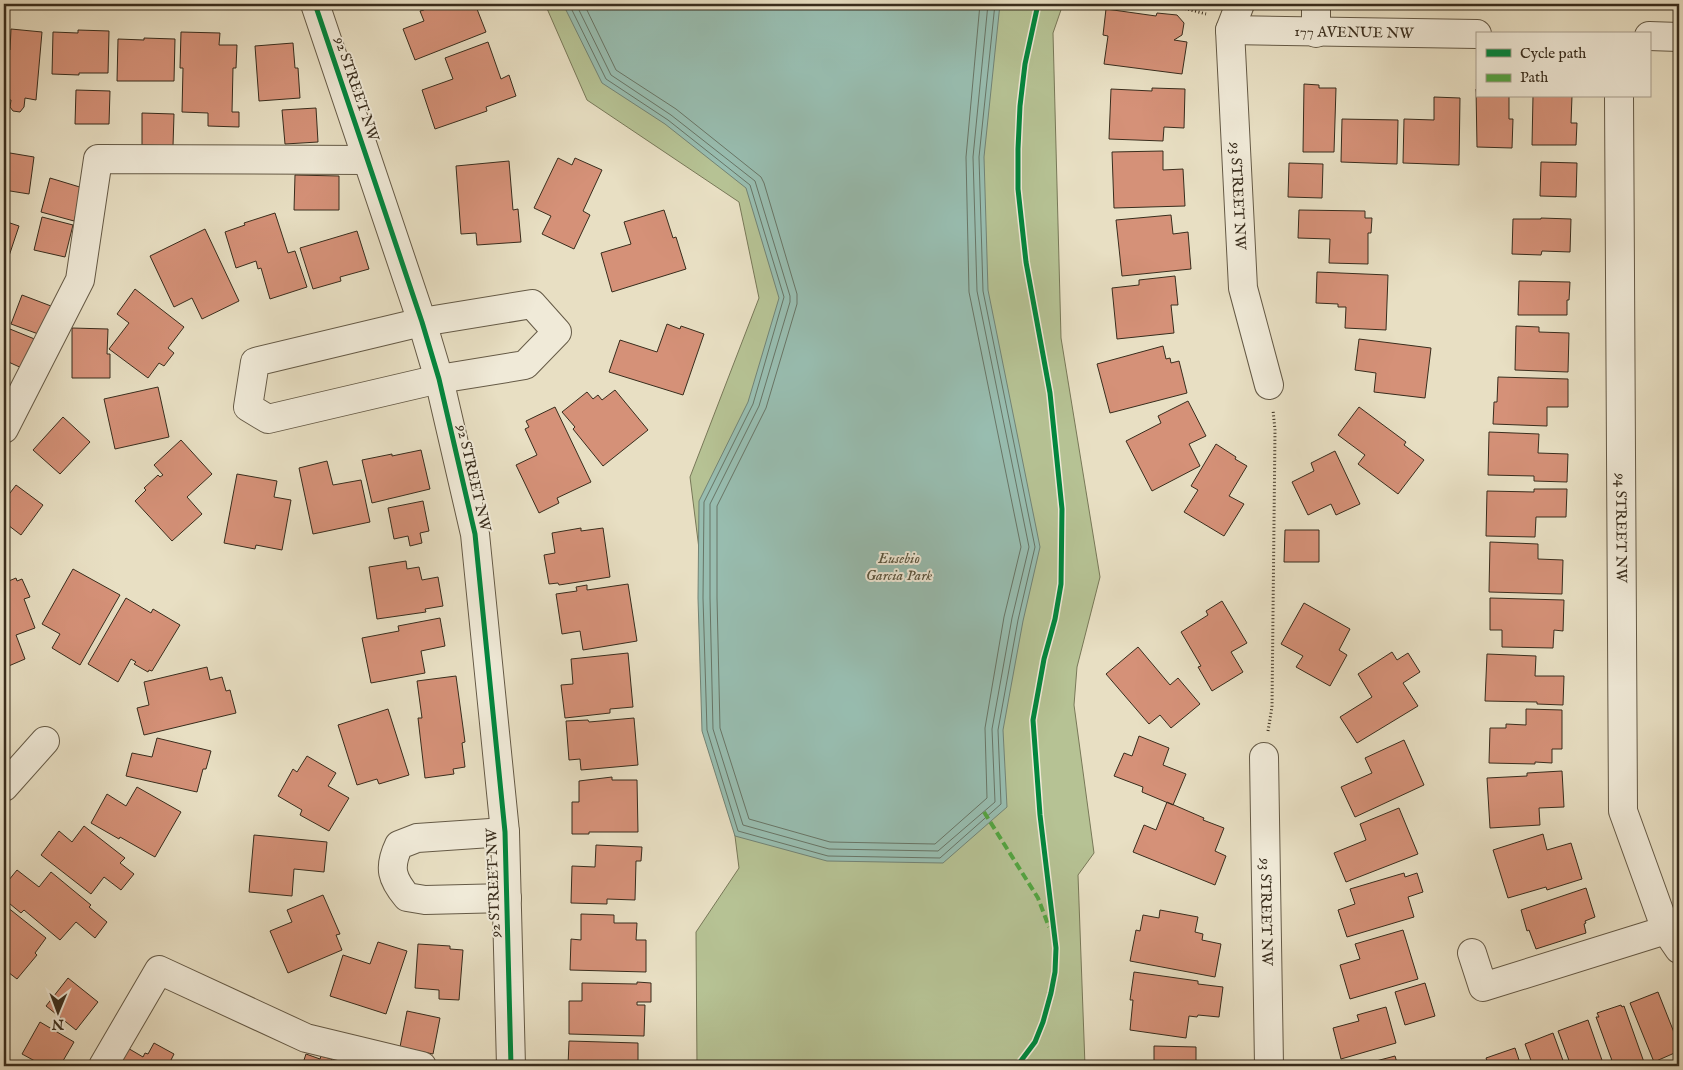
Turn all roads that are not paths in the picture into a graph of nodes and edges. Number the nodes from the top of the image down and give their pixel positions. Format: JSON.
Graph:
{"nodes":[{"id":1,"x":315,"y":4,"type":"edge"},
{"id":2,"x":1316,"y":4,"type":"edge"},
{"id":3,"x":1235,"y":19,"type":"edge"},
{"id":4,"x":1316,"y":33,"type":"junction"},
{"id":5,"x":1476,"y":34,"type":"edge"},
{"id":6,"x":1650,"y":36,"type":"edge"},
{"id":7,"x":1679,"y":37,"type":"edge"},
{"id":8,"x":1619,"y":98,"type":"edge"},
{"id":9,"x":367,"y":160,"type":"junction"},
{"id":10,"x":422,"y":322,"type":"junction"},
{"id":11,"x":439,"y":379,"type":"junction"},
{"id":12,"x":1269,"y":385,"type":"road end"},
{"id":13,"x":4,"y":429,"type":"edge"},
{"id":14,"x":45,"y":742,"type":"dead end"},
{"id":15,"x":1264,"y":757,"type":"road end"},
{"id":16,"x":4,"y":787,"type":"edge"},
{"id":17,"x":504,"y":832,"type":"junction"},
{"id":18,"x":507,"y":898,"type":"junction"},
{"id":19,"x":1673,"y":940,"type":"edge"},
{"id":20,"x":1472,"y":953,"type":"dead end"},
{"id":21,"x":102,"y":1066,"type":"edge"},
{"id":22,"x":422,"y":1066,"type":"edge"},
{"id":23,"x":511,"y":1066,"type":"edge"},
{"id":24,"x":1269,"y":1066,"type":"edge"}],
"edges":[{"from":1,"to":9,"type":"street","name":"92 STREET NW"},
{"from":2,"to":4,"type":"street"},
{"from":3,"to":4,"type":"street","name":"177 AVENUE NW"},
{"from":3,"to":12,"type":"street","name":"93 STREET NW"},
{"from":4,"to":5,"type":"street","name":"177 AVENUE NW"},
{"from":6,"to":7,"type":"street"},
{"from":8,"to":19,"type":"street","name":"94 STREET NW"},
{"from":9,"to":10,"type":"street","name":"92 STREET NW"},
{"from":9,"to":13,"type":"street"},
{"from":10,"to":11,"type":"street","name":"92 STREET NW"},
{"from":10,"to":11,"type":"street"},
{"from":10,"to":11,"type":"street"},
{"from":11,"to":17,"type":"street","name":"92 STREET NW"},
{"from":14,"to":16,"type":"street"},
{"from":15,"to":24,"type":"street","name":"93 STREET NW"},
{"from":17,"to":18,"type":"street","name":"92 STREET NW"},
{"from":17,"to":18,"type":"street","name":"92 STREET NW"},
{"from":18,"to":23,"type":"street","name":"92 STREET NW"},
{"from":19,"to":20,"type":"street"},
{"from":21,"to":22,"type":"street"}]}
